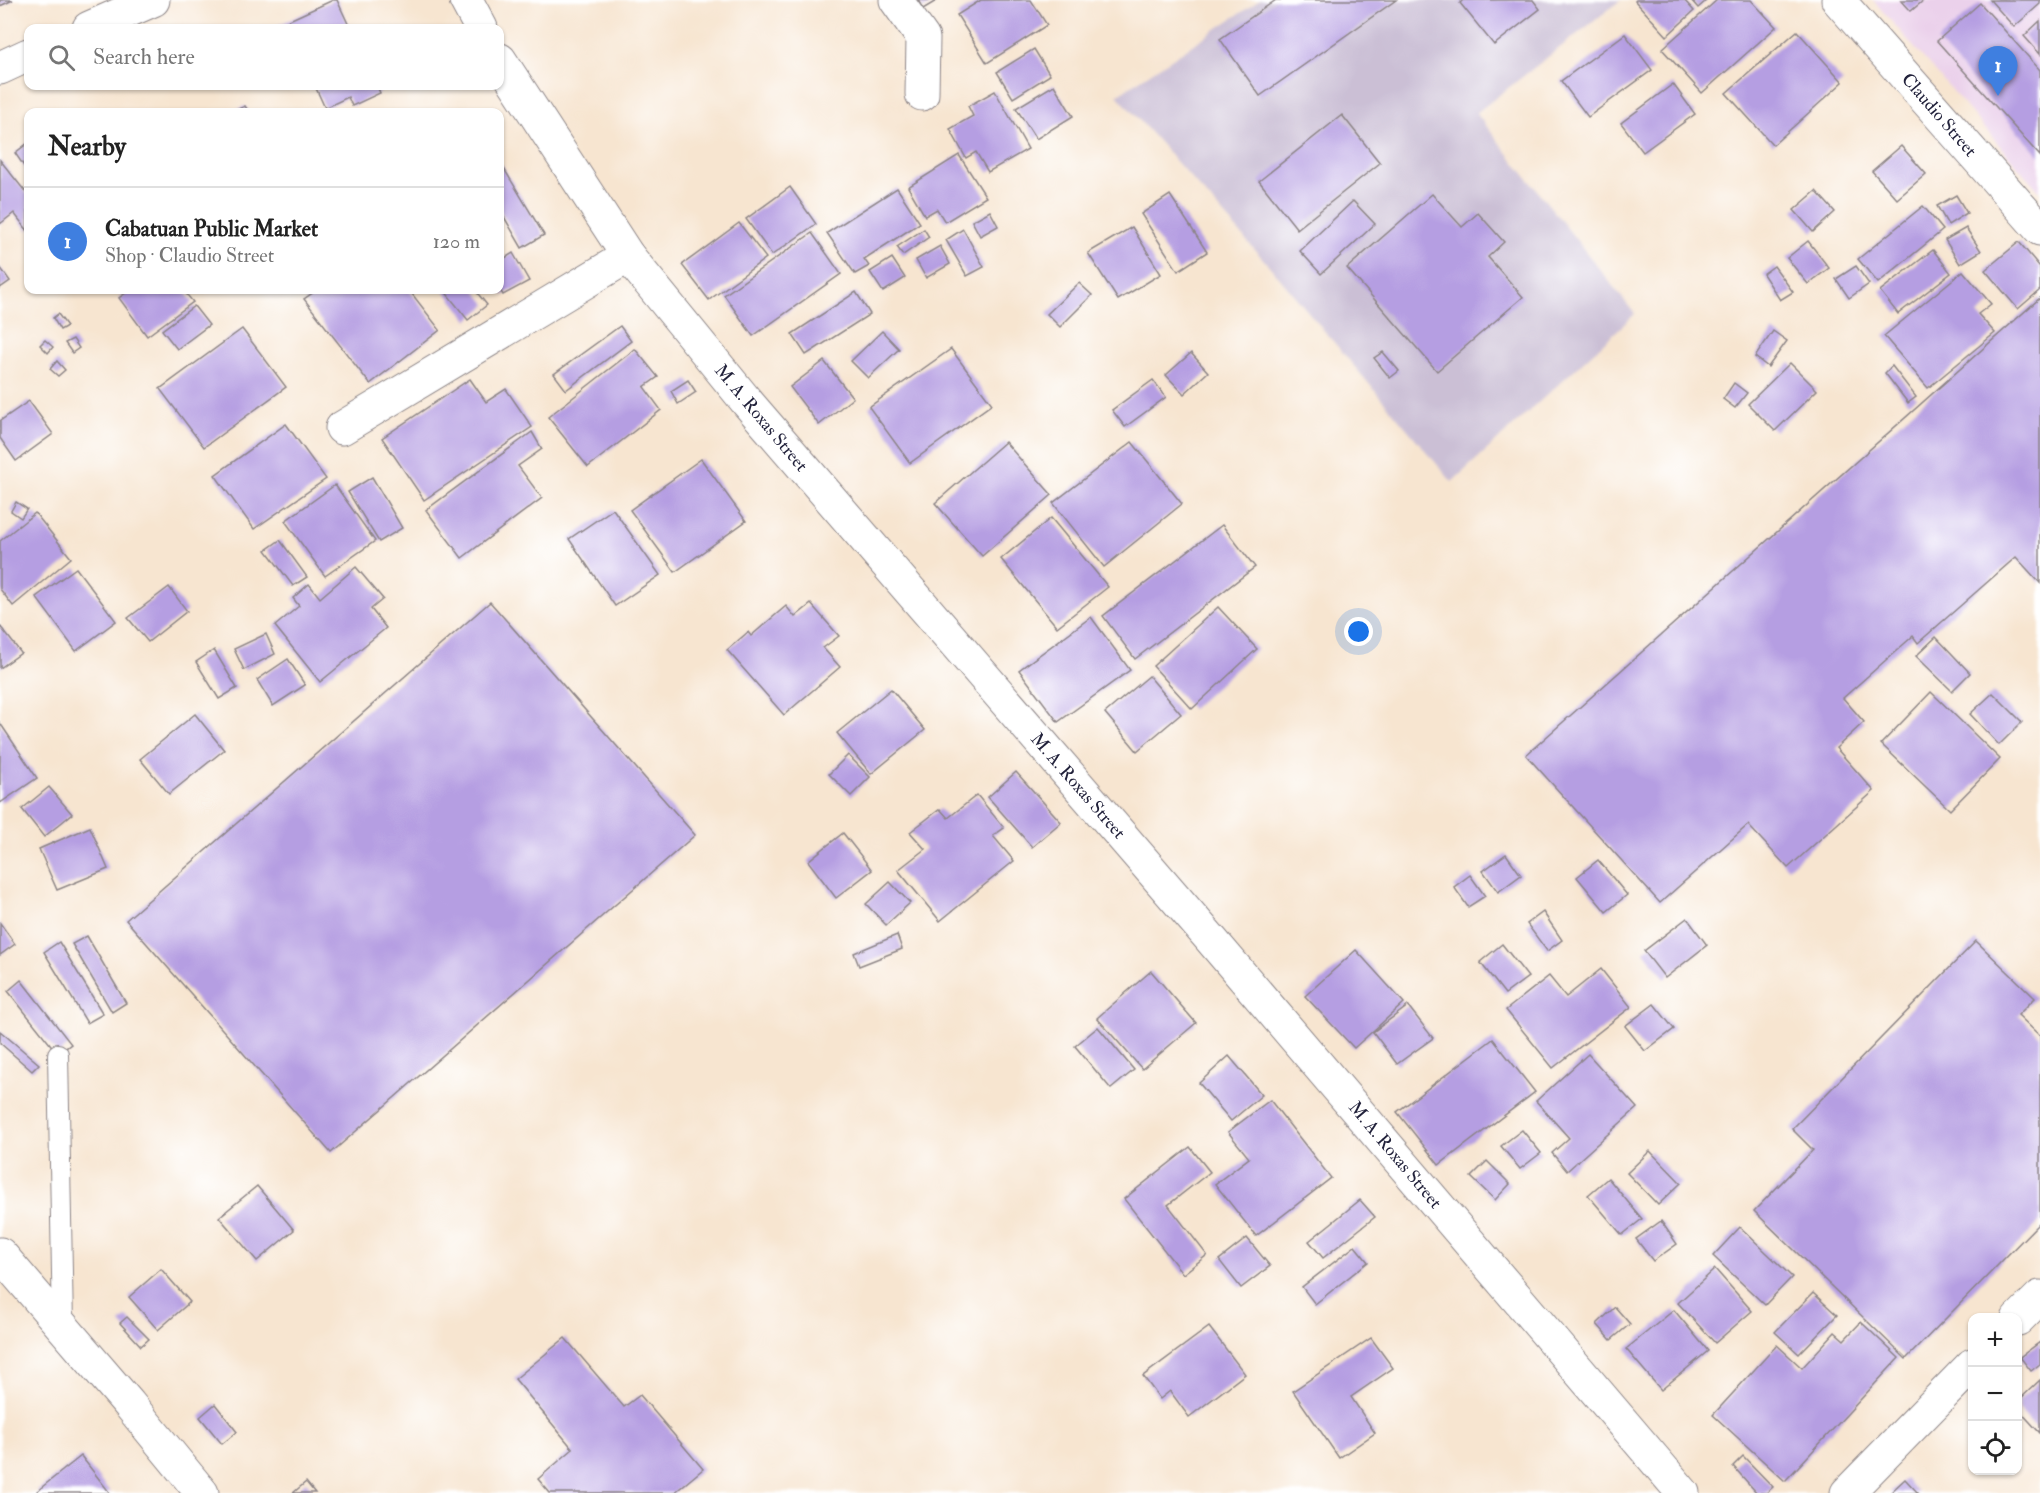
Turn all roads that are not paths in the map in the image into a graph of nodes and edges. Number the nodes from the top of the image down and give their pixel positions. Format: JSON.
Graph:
{"nodes":[{"id":1,"x":153,"y":0,"type":"edge"},
{"id":2,"x":466,"y":0,"type":"edge"},
{"id":3,"x":896,"y":0,"type":"edge"},
{"id":4,"x":1838,"y":0,"type":"edge"},
{"id":5,"x":97,"y":24,"type":"edge"},
{"id":6,"x":479,"y":24,"type":"edge"},
{"id":7,"x":24,"y":57,"type":"edge"},
{"id":8,"x":504,"y":66,"type":"edge"},
{"id":9,"x":0,"y":68,"type":"edge"},
{"id":10,"x":922,"y":93,"type":"dead end"},
{"id":11,"x":2040,"y":230,"type":"edge"},
{"id":12,"x":628,"y":256,"type":"junction"},
{"id":13,"x":342,"y":428,"type":"dead end"},
{"id":14,"x":58,"y":1054,"type":"dead end"},
{"id":15,"x":0,"y":1254,"type":"edge"},
{"id":16,"x":2040,"y":1297,"type":"edge"},
{"id":17,"x":2022,"y":1315,"type":"edge"},
{"id":18,"x":63,"y":1327,"type":"junction"},
{"id":19,"x":1970,"y":1367,"type":"edge"},
{"id":20,"x":202,"y":1493,"type":"edge"},
{"id":21,"x":1683,"y":1493,"type":"edge"},
{"id":22,"x":1847,"y":1493,"type":"edge"}],
"edges":[{"from":1,"to":5,"type":"street"},
{"from":2,"to":6,"type":"street"},
{"from":3,"to":10,"type":"street"},
{"from":4,"to":11,"type":"street","name":"Claudio Street"},
{"from":7,"to":9,"type":"street"},
{"from":8,"to":12,"type":"street","name":"M. A. Roxas Street"},
{"from":12,"to":13,"type":"street"},
{"from":12,"to":21,"type":"street","name":"M. A. Roxas Street"},
{"from":14,"to":18,"type":"lane"},
{"from":15,"to":18,"type":"street"},
{"from":16,"to":17,"type":"street"},
{"from":18,"to":20,"type":"street"},
{"from":19,"to":22,"type":"street"}]}
